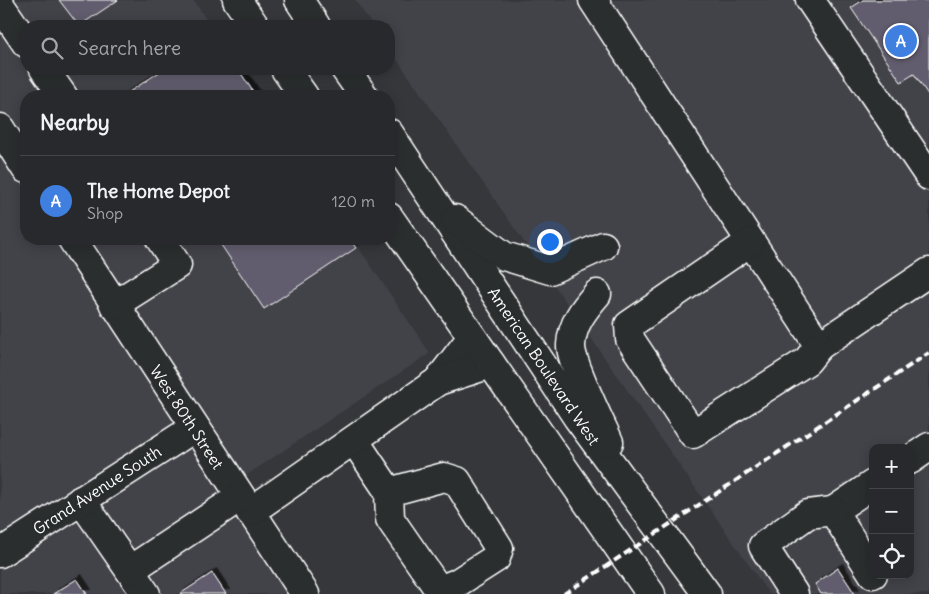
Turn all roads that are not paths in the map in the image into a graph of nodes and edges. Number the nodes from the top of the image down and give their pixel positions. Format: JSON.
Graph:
{"nodes":[{"id":1,"x":237,"y":0,"type":"edge"},
{"id":2,"x":299,"y":0,"type":"edge"},
{"id":3,"x":593,"y":0,"type":"edge"},
{"id":4,"x":810,"y":0,"type":"edge"},
{"id":5,"x":0,"y":6,"type":"edge"},
{"id":6,"x":251,"y":20,"type":"edge"},
{"id":7,"x":312,"y":20,"type":"edge"},
{"id":8,"x":20,"y":34,"type":"edge"},
{"id":9,"x":48,"y":75,"type":"edge"},
{"id":10,"x":289,"y":75,"type":"edge"},
{"id":11,"x":349,"y":75,"type":"edge"},
{"id":12,"x":59,"y":90,"type":"edge"},
{"id":13,"x":300,"y":90,"type":"edge"},
{"id":14,"x":360,"y":90,"type":"edge"},
{"id":15,"x":0,"y":130,"type":"edge"},
{"id":16,"x":395,"y":142,"type":"edge"},
{"id":17,"x":20,"y":160,"type":"edge"},
{"id":18,"x":929,"y":176,"type":"edge"},
{"id":19,"x":438,"y":206,"type":"junction"},
{"id":20,"x":395,"y":226,"type":"edge"},
{"id":21,"x":750,"y":242,"type":"junction"},
{"id":22,"x":76,"y":245,"type":"edge"},
{"id":23,"x":164,"y":245,"type":"edge"},
{"id":24,"x":602,"y":246,"type":"dead end"},
{"id":25,"x":929,"y":272,"type":"edge"},
{"id":26,"x":597,"y":294,"type":"dead end"},
{"id":27,"x":114,"y":305,"type":"junction"},
{"id":28,"x":472,"y":337,"type":"junction"},
{"id":29,"x":819,"y":346,"type":"junction"},
{"id":30,"x":491,"y":364,"type":"junction"},
{"id":31,"x":438,"y":381,"type":"junction"},
{"id":32,"x":194,"y":428,"type":"junction"},
{"id":33,"x":354,"y":440,"type":"junction"},
{"id":34,"x":929,"y":447,"type":"edge"},
{"id":35,"x":914,"y":457,"type":"edge"},
{"id":36,"x":869,"y":487,"type":"edge"},
{"id":37,"x":390,"y":492,"type":"dead end"},
{"id":38,"x":634,"y":496,"type":"junction"},
{"id":39,"x":81,"y":500,"type":"junction"},
{"id":40,"x":245,"y":505,"type":"junction"},
{"id":41,"x":832,"y":511,"type":"junction"},
{"id":42,"x":0,"y":552,"type":"edge"},
{"id":43,"x":869,"y":569,"type":"edge"},
{"id":44,"x":130,"y":570,"type":"junction"},
{"id":45,"x":876,"y":579,"type":"edge"},
{"id":46,"x":146,"y":594,"type":"edge"},
{"id":47,"x":305,"y":594,"type":"edge"},
{"id":48,"x":651,"y":594,"type":"edge"},
{"id":49,"x":706,"y":594,"type":"edge"},
{"id":50,"x":794,"y":594,"type":"edge"},
{"id":51,"x":886,"y":594,"type":"edge"}],
"edges":[{"from":1,"to":6,"type":"main road"},
{"from":2,"to":7,"type":"main road"},
{"from":3,"to":21,"type":"main road"},
{"from":4,"to":18,"type":"main road"},
{"from":5,"to":8,"type":"main road"},
{"from":9,"to":12,"type":"main road"},
{"from":10,"to":13,"type":"main road"},
{"from":11,"to":14,"type":"main road"},
{"from":15,"to":17,"type":"main road"},
{"from":16,"to":19,"type":"main road","name":"American Boulevard West"},
{"from":19,"to":24,"type":"main road"},
{"from":19,"to":38,"type":"main road","name":"American Boulevard West"},
{"from":20,"to":28,"type":"main road"},
{"from":21,"to":29,"type":"main road"},
{"from":21,"to":29,"type":"main road"},
{"from":22,"to":27,"type":"main road","name":"West 80th Street"},
{"from":23,"to":27,"type":"main road"},
{"from":25,"to":29,"type":"main road"},
{"from":26,"to":38,"type":"main road"},
{"from":27,"to":32,"type":"main road","name":"West 80th Street"},
{"from":28,"to":30,"type":"main road"},
{"from":28,"to":31,"type":"main road"},
{"from":30,"to":31,"type":"main road"},
{"from":30,"to":48,"type":"main road"},
{"from":31,"to":33,"type":"main road"},
{"from":32,"to":39,"type":"main road","name":"Grand Avenue South"},
{"from":32,"to":40,"type":"main road","name":"West 80th Street"},
{"from":33,"to":37,"type":"main road"},
{"from":33,"to":40,"type":"main road"},
{"from":34,"to":35,"type":"main road"},
{"from":36,"to":41,"type":"main road"},
{"from":38,"to":49,"type":"main road","name":"American Boulevard West"},
{"from":39,"to":42,"type":"main road","name":"Grand Avenue South"},
{"from":39,"to":44,"type":"main road"},
{"from":40,"to":44,"type":"main road"},
{"from":40,"to":47,"type":"main road","name":"West 80th Street"},
{"from":41,"to":43,"type":"main road"},
{"from":41,"to":50,"type":"main road"},
{"from":44,"to":46,"type":"main road"},
{"from":45,"to":51,"type":"main road"}]}
